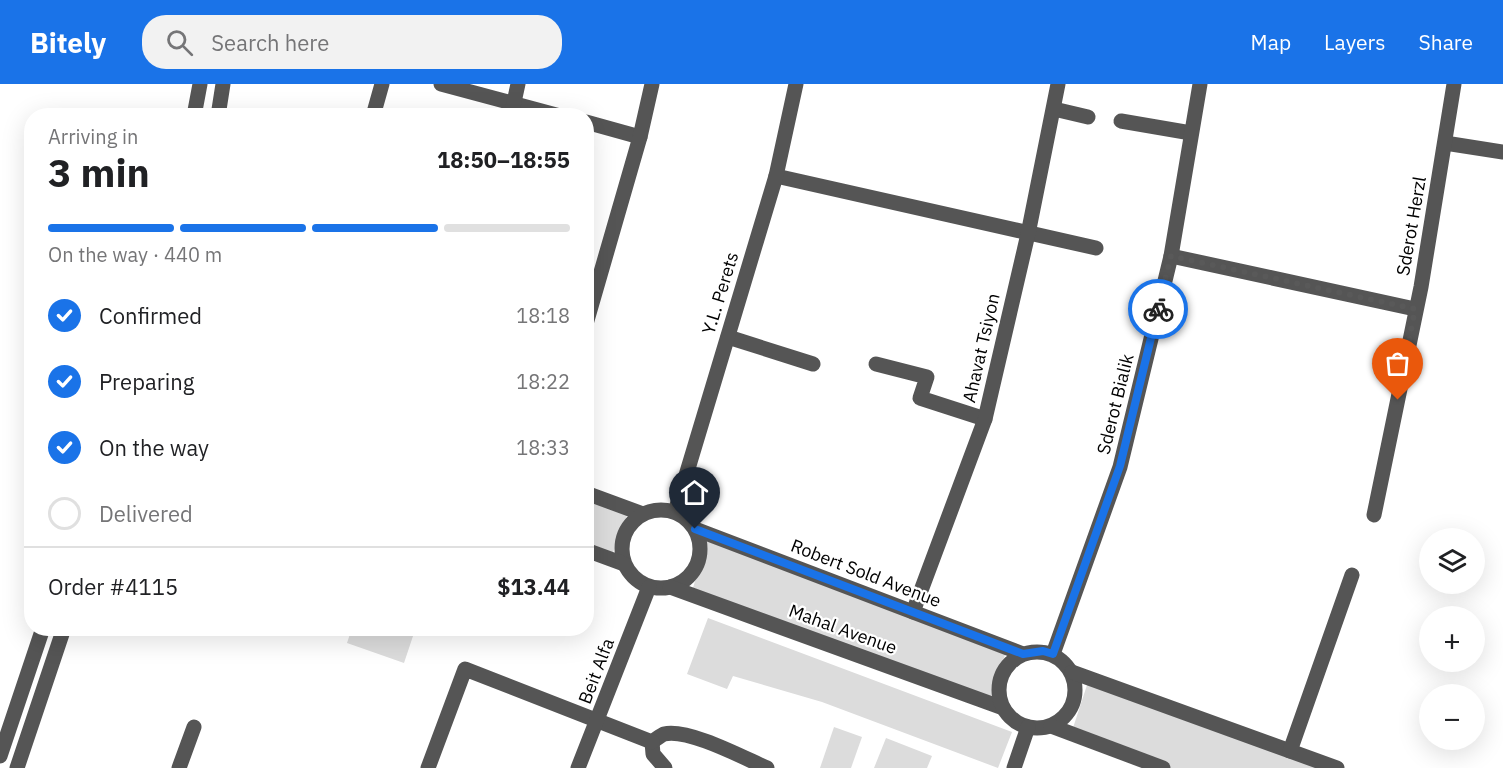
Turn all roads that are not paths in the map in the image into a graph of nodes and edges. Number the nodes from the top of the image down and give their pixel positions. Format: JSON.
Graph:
{"nodes":[{"id":1,"x":200,"y":84,"type":"edge"},
{"id":2,"x":223,"y":84,"type":"edge"},
{"id":3,"x":382,"y":84,"type":"edge"},
{"id":4,"x":441,"y":84,"type":"edge"},
{"id":5,"x":518,"y":84,"type":"edge"},
{"id":6,"x":652,"y":84,"type":"edge"},
{"id":7,"x":796,"y":84,"type":"edge"},
{"id":8,"x":1058,"y":84,"type":"edge"},
{"id":9,"x":1200,"y":84,"type":"edge"},
{"id":10,"x":1454,"y":86,"type":"edge"},
{"id":11,"x":196,"y":108,"type":"edge"},
{"id":12,"x":219,"y":108,"type":"edge"},
{"id":13,"x":375,"y":108,"type":"edge"},
{"id":14,"x":509,"y":108,"type":"edge"},
{"id":15,"x":512,"y":108,"type":"edge"},
{"id":16,"x":1054,"y":109,"type":"junction"},
{"id":17,"x":1088,"y":117,"type":"dead end"},
{"id":18,"x":1121,"y":121,"type":"dead end"},
{"id":19,"x":594,"y":125,"type":"edge"},
{"id":20,"x":1191,"y":133,"type":"junction"},
{"id":21,"x":640,"y":137,"type":"junction"},
{"id":22,"x":1445,"y":143,"type":"junction"},
{"id":23,"x":1503,"y":152,"type":"edge"},
{"id":24,"x":776,"y":176,"type":"junction"},
{"id":25,"x":1028,"y":234,"type":"junction"},
{"id":26,"x":1096,"y":248,"type":"dead end"},
{"id":27,"x":1171,"y":256,"type":"junction"},
{"id":28,"x":594,"y":296,"type":"edge"},
{"id":29,"x":1415,"y":309,"type":"junction"},
{"id":30,"x":728,"y":337,"type":"junction"},
{"id":31,"x":813,"y":364,"type":"dead end"},
{"id":32,"x":876,"y":364,"type":"dead end"},
{"id":33,"x":985,"y":419,"type":"junction"},
{"id":34,"x":594,"y":496,"type":"edge"},
{"id":35,"x":675,"y":512,"type":"junction"},
{"id":36,"x":643,"y":514,"type":"junction"},
{"id":37,"x":1374,"y":515,"type":"dead end"},
{"id":38,"x":695,"y":529,"type":"junction"},
{"id":39,"x":594,"y":553,"type":"edge"},
{"id":40,"x":624,"y":564,"type":"junction"},
{"id":41,"x":1352,"y":575,"type":"dead end"},
{"id":42,"x":650,"y":587,"type":"junction"},
{"id":43,"x":670,"y":587,"type":"junction"},
{"id":44,"x":913,"y":612,"type":"junction"},
{"id":45,"x":40,"y":636,"type":"edge"},
{"id":46,"x":61,"y":636,"type":"edge"},
{"id":47,"x":1023,"y":654,"type":"junction"},
{"id":48,"x":1053,"y":654,"type":"junction"},
{"id":49,"x":1072,"y":672,"type":"junction"},
{"id":50,"x":1003,"y":708,"type":"junction"},
{"id":51,"x":598,"y":719,"type":"junction"},
{"id":52,"x":1051,"y":726,"type":"junction"},
{"id":53,"x":194,"y":727,"type":"dead end"},
{"id":54,"x":1028,"y":727,"type":"junction"},
{"id":55,"x":652,"y":742,"type":"junction"},
{"id":56,"x":1290,"y":751,"type":"junction"},
{"id":57,"x":0,"y":756,"type":"edge"},
{"id":58,"x":17,"y":768,"type":"edge"},
{"id":59,"x":179,"y":768,"type":"edge"},
{"id":60,"x":428,"y":768,"type":"edge"},
{"id":61,"x":578,"y":768,"type":"edge"},
{"id":62,"x":665,"y":768,"type":"edge"},
{"id":63,"x":767,"y":768,"type":"edge"},
{"id":64,"x":1014,"y":768,"type":"edge"},
{"id":65,"x":1163,"y":768,"type":"edge"},
{"id":66,"x":1336,"y":768,"type":"edge"}],
"edges":[{"from":1,"to":11,"type":"street"},
{"from":2,"to":12,"type":"street"},
{"from":3,"to":13,"type":"street"},
{"from":4,"to":14,"type":"street"},
{"from":5,"to":15,"type":"street"},
{"from":6,"to":21,"type":"street"},
{"from":7,"to":24,"type":"street","name":"Y.L. Perets"},
{"from":8,"to":16,"type":"street","name":"Ahavat Tsiyon"},
{"from":9,"to":20,"type":"street","name":"Sderot Bialik"},
{"from":10,"to":22,"type":"street","name":"Sderot Herzl"},
{"from":16,"to":17,"type":"street"},
{"from":16,"to":25,"type":"street","name":"Ahavat Tsiyon"},
{"from":18,"to":20,"type":"street"},
{"from":19,"to":21,"type":"street"},
{"from":20,"to":27,"type":"street","name":"Sderot Bialik"},
{"from":21,"to":28,"type":"street"},
{"from":22,"to":23,"type":"street"},
{"from":22,"to":29,"type":"street","name":"Sderot Herzl"},
{"from":24,"to":25,"type":"street"},
{"from":24,"to":30,"type":"street","name":"Y.L. Perets"},
{"from":25,"to":26,"type":"street"},
{"from":25,"to":33,"type":"street","name":"Ahavat Tsiyon"},
{"from":27,"to":29,"type":"street"},
{"from":27,"to":48,"type":"street","name":"Sderot Bialik"},
{"from":29,"to":37,"type":"street","name":"Sderot Herzl"},
{"from":30,"to":31,"type":"street"},
{"from":30,"to":35,"type":"street","name":"Y.L. Perets"},
{"from":32,"to":33,"type":"street"},
{"from":33,"to":44,"type":"street","name":"Ahavat Tsiyon"},
{"from":34,"to":36,"type":"street"},
{"from":35,"to":36,"type":"street"},
{"from":35,"to":38,"type":"street"},
{"from":36,"to":40,"type":"street"},
{"from":38,"to":43,"type":"street"},
{"from":38,"to":44,"type":"street","name":"Robert Sold Avenue"},
{"from":39,"to":40,"type":"street"},
{"from":40,"to":42,"type":"street"},
{"from":41,"to":56,"type":"street"},
{"from":42,"to":43,"type":"street"},
{"from":42,"to":51,"type":"street","name":"Beit Alfa"},
{"from":43,"to":50,"type":"street","name":"Mahal Avenue"},
{"from":44,"to":47,"type":"street","name":"Robert Sold Avenue"},
{"from":45,"to":57,"type":"street"},
{"from":46,"to":58,"type":"street"},
{"from":47,"to":48,"type":"street"},
{"from":47,"to":50,"type":"street"},
{"from":48,"to":49,"type":"street"},
{"from":49,"to":52,"type":"street"},
{"from":49,"to":56,"type":"street"},
{"from":50,"to":54,"type":"street"},
{"from":51,"to":55,"type":"street"},
{"from":51,"to":60,"type":"street"},
{"from":51,"to":61,"type":"street","name":"Beit Alfa"},
{"from":52,"to":54,"type":"street"},
{"from":52,"to":65,"type":"street"},
{"from":53,"to":59,"type":"street"},
{"from":54,"to":64,"type":"street"},
{"from":55,"to":62,"type":"street"},
{"from":55,"to":63,"type":"street"},
{"from":56,"to":66,"type":"street"}]}
